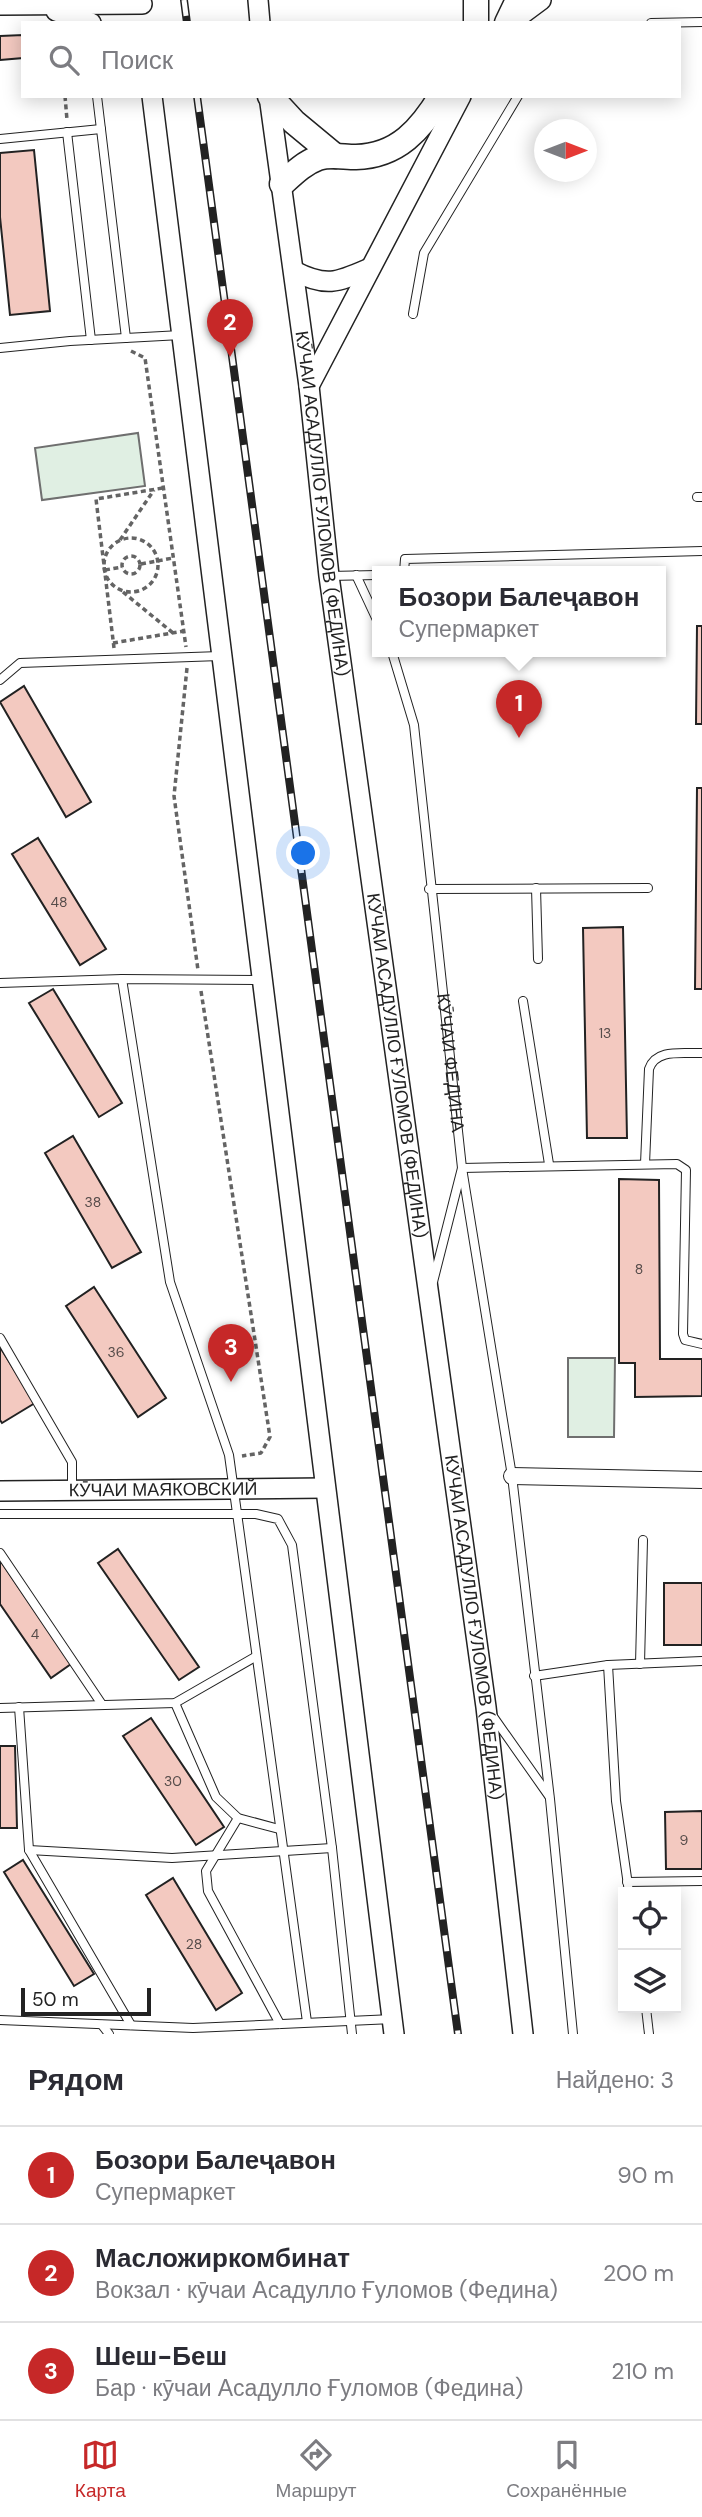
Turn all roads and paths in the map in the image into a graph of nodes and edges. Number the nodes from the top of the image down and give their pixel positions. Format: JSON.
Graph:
{"nodes":[{"id":1,"x":258,"y":0,"type":"edge"},
{"id":2,"x":476,"y":0,"type":"edge"},
{"id":3,"x":518,"y":0,"type":"edge"},
{"id":4,"x":541,"y":0,"type":"edge"},
{"id":5,"x":0,"y":5,"type":"edge"},
{"id":6,"x":38,"y":6,"type":"junction"},
{"id":7,"x":142,"y":9,"type":"edge"},
{"id":8,"x":86,"y":21,"type":"edge"},
{"id":9,"x":260,"y":21,"type":"edge"},
{"id":10,"x":476,"y":21,"type":"edge"},
{"id":11,"x":510,"y":21,"type":"edge"},
{"id":12,"x":512,"y":21,"type":"edge"},
{"id":13,"x":681,"y":22,"type":"edge"},
{"id":14,"x":702,"y":22,"type":"edge"},
{"id":15,"x":65,"y":98,"type":"edge"},
{"id":16,"x":97,"y":98,"type":"edge"},
{"id":17,"x":152,"y":98,"type":"edge"},
{"id":18,"x":270,"y":98,"type":"edge"},
{"id":19,"x":272,"y":98,"type":"edge"},
{"id":20,"x":440,"y":98,"type":"edge"},
{"id":21,"x":460,"y":98,"type":"edge"},
{"id":22,"x":517,"y":98,"type":"edge"},
{"id":23,"x":101,"y":129,"type":"junction"},
{"id":24,"x":67,"y":132,"type":"junction"},
{"id":25,"x":0,"y":139,"type":"edge"},
{"id":26,"x":335,"y":156,"type":"junction"},
{"id":27,"x":282,"y":184,"type":"junction"},
{"id":28,"x":370,"y":268,"type":"junction"},
{"id":29,"x":294,"y":271,"type":"junction"},
{"id":30,"x":413,"y":314,"type":"dead end"},
{"id":31,"x":181,"y":335,"type":"junction"},
{"id":32,"x":126,"y":338,"type":"junction"},
{"id":33,"x":106,"y":339,"type":"junction"},
{"id":34,"x":92,"y":340,"type":"junction"},
{"id":35,"x":0,"y":348,"type":"edge"},
{"id":36,"x":309,"y":386,"type":"junction"},
{"id":37,"x":163,"y":488,"type":"junction"},
{"id":38,"x":154,"y":490,"type":"junction"},
{"id":39,"x":119,"y":541,"type":"junction"},
{"id":40,"x":702,"y":551,"type":"edge"},
{"id":41,"x":173,"y":558,"type":"junction"},
{"id":42,"x":158,"y":561,"type":"junction"},
{"id":43,"x":141,"y":564,"type":"junction"},
{"id":44,"x":404,"y":566,"type":"edge"},
{"id":45,"x":122,"y":567,"type":"junction"},
{"id":46,"x":105,"y":570,"type":"junction"},
{"id":47,"x":356,"y":575,"type":"junction"},
{"id":48,"x":372,"y":575,"type":"edge"},
{"id":49,"x":328,"y":576,"type":"junction"},
{"id":50,"x":120,"y":589,"type":"junction"},
{"id":51,"x":372,"y":609,"type":"edge"},
{"id":52,"x":184,"y":631,"type":"junction"},
{"id":53,"x":173,"y":633,"type":"junction"},
{"id":54,"x":113,"y":643,"type":"junction"},
{"id":55,"x":220,"y":656,"type":"junction"},
{"id":56,"x":394,"y":657,"type":"edge"},
{"id":57,"x":188,"y":659,"type":"junction"},
{"id":58,"x":115,"y":661,"type":"junction"},
{"id":59,"x":0,"y":680,"type":"edge"},
{"id":60,"x":536,"y":888,"type":"junction"},
{"id":61,"x":648,"y":888,"type":"dead end"},
{"id":62,"x":429,"y":889,"type":"junction"},
{"id":63,"x":538,"y":959,"type":"dead end"},
{"id":64,"x":199,"y":978,"type":"junction"},
{"id":65,"x":122,"y":979,"type":"junction"},
{"id":66,"x":260,"y":980,"type":"junction"},
{"id":67,"x":0,"y":983,"type":"edge"},
{"id":68,"x":523,"y":1001,"type":"dead end"},
{"id":69,"x":702,"y":1053,"type":"edge"},
{"id":70,"x":549,"y":1164,"type":"junction"},
{"id":71,"x":645,"y":1164,"type":"junction"},
{"id":72,"x":462,"y":1168,"type":"junction"},
{"id":73,"x":429,"y":1295,"type":"junction"},
{"id":74,"x":0,"y":1338,"type":"edge"},
{"id":75,"x":702,"y":1344,"type":"edge"},
{"id":76,"x":229,"y":1455,"type":"junction"},
{"id":77,"x":512,"y":1476,"type":"junction"},
{"id":78,"x":702,"y":1480,"type":"edge"},
{"id":79,"x":324,"y":1488,"type":"junction"},
{"id":80,"x":72,"y":1490,"type":"junction"},
{"id":81,"x":0,"y":1491,"type":"edge"},
{"id":82,"x":232,"y":1491,"type":"junction"},
{"id":83,"x":0,"y":1514,"type":"edge"},
{"id":84,"x":237,"y":1515,"type":"junction"},
{"id":85,"x":643,"y":1540,"type":"dead end"},
{"id":86,"x":0,"y":1553,"type":"edge"},
{"id":87,"x":255,"y":1657,"type":"junction"},
{"id":88,"x":702,"y":1661,"type":"edge"},
{"id":89,"x":640,"y":1664,"type":"junction"},
{"id":90,"x":608,"y":1665,"type":"junction"},
{"id":91,"x":534,"y":1676,"type":"junction"},
{"id":92,"x":101,"y":1703,"type":"junction"},
{"id":93,"x":175,"y":1703,"type":"junction"},
{"id":94,"x":19,"y":1707,"type":"junction"},
{"id":95,"x":486,"y":1707,"type":"junction"},
{"id":96,"x":0,"y":1708,"type":"edge"},
{"id":97,"x":551,"y":1798,"type":"junction"},
{"id":98,"x":238,"y":1818,"type":"junction"},
{"id":99,"x":279,"y":1829,"type":"junction"},
{"id":100,"x":332,"y":1848,"type":"junction"},
{"id":101,"x":29,"y":1850,"type":"junction"},
{"id":102,"x":282,"y":1852,"type":"junction"},
{"id":103,"x":213,"y":1856,"type":"junction"},
{"id":104,"x":702,"y":1881,"type":"edge"},
{"id":105,"x":627,"y":1882,"type":"junction"},
{"id":106,"x":628,"y":1887,"type":"edge"},
{"id":107,"x":647,"y":2013,"type":"edge"},
{"id":108,"x":0,"y":2020,"type":"edge"},
{"id":109,"x":350,"y":2021,"type":"junction"},
{"id":110,"x":307,"y":2022,"type":"junction"},
{"id":111,"x":49,"y":2024,"type":"junction"},
{"id":112,"x":281,"y":2024,"type":"junction"},
{"id":113,"x":102,"y":2025,"type":"junction"},
{"id":114,"x":131,"y":2025,"type":"junction"},
{"id":115,"x":393,"y":2027,"type":"edge"},
{"id":116,"x":195,"y":2031,"type":"edge"},
{"id":117,"x":56,"y":2034,"type":"edge"},
{"id":118,"x":109,"y":2034,"type":"edge"},
{"id":119,"x":352,"y":2034,"type":"edge"},
{"id":120,"x":523,"y":2034,"type":"edge"},
{"id":121,"x":573,"y":2034,"type":"edge"},
{"id":122,"x":649,"y":2034,"type":"edge"}],
"edges":[{"from":1,"to":9,"type":"street"},
{"from":2,"to":10,"type":"main road"},
{"from":3,"to":11,"type":"main road"},
{"from":4,"to":12,"type":"street"},
{"from":5,"to":6,"type":"street"},
{"from":6,"to":7,"type":"street"},
{"from":6,"to":8,"type":"street"},
{"from":13,"to":14,"type":"lane"},
{"from":15,"to":24,"type":"path"},
{"from":16,"to":23,"type":"lane"},
{"from":17,"to":31,"type":"street"},
{"from":18,"to":27,"type":"street","name":"КӮЧАИ АСАДУЛЛО ҒУЛОМОВ (ФЕДИНА)"},
{"from":19,"to":26,"type":"main road"},
{"from":20,"to":26,"type":"main road"},
{"from":21,"to":28,"type":"street"},
{"from":22,"to":30,"type":"lane"},
{"from":23,"to":24,"type":"lane"},
{"from":23,"to":32,"type":"lane"},
{"from":24,"to":25,"type":"lane"},
{"from":24,"to":34,"type":"lane"},
{"from":26,"to":27,"type":"main road"},
{"from":27,"to":29,"type":"street","name":"КӮЧАИ АСАДУЛЛО ҒУЛОМОВ (ФЕДИНА)"},
{"from":28,"to":29,"type":"street"},
{"from":28,"to":36,"type":"street"},
{"from":29,"to":36,"type":"street","name":"КӮЧАИ АСАДУЛЛО ҒУЛОМОВ (ФЕДИНА)"},
{"from":31,"to":32,"type":"lane"},
{"from":31,"to":55,"type":"street"},
{"from":32,"to":33,"type":"lane"},
{"from":33,"to":34,"type":"lane"},
{"from":33,"to":37,"type":"path"},
{"from":34,"to":35,"type":"lane"},
{"from":36,"to":49,"type":"street","name":"КӮЧАИ АСАДУЛЛО ҒУЛОМОВ (ФЕДИНА)"},
{"from":37,"to":38,"type":"path"},
{"from":37,"to":41,"type":"path"},
{"from":38,"to":39,"type":"path"},
{"from":38,"to":46,"type":"path"},
{"from":39,"to":42,"type":"path"},
{"from":39,"to":46,"type":"path"},
{"from":40,"to":44,"type":"lane"},
{"from":41,"to":42,"type":"path"},
{"from":41,"to":52,"type":"path"},
{"from":42,"to":43,"type":"path"},
{"from":42,"to":50,"type":"path"},
{"from":43,"to":45,"type":"path"},
{"from":43,"to":45,"type":"path"},
{"from":45,"to":46,"type":"path"},
{"from":46,"to":50,"type":"path"},
{"from":46,"to":54,"type":"path"},
{"from":47,"to":48,"type":"lane"},
{"from":47,"to":49,"type":"lane"},
{"from":47,"to":51,"type":"lane"},
{"from":49,"to":73,"type":"street","name":"КӮЧАИ АСАДУЛЛО ҒУЛОМОВ (ФЕДИНА)"},
{"from":50,"to":53,"type":"path"},
{"from":52,"to":53,"type":"path"},
{"from":52,"to":57,"type":"path"},
{"from":53,"to":54,"type":"path"},
{"from":54,"to":58,"type":"path"},
{"from":55,"to":57,"type":"lane"},
{"from":55,"to":66,"type":"street"},
{"from":56,"to":62,"type":"lane","name":"КӮЧАИ ФЕДИНА"},
{"from":57,"to":58,"type":"lane"},
{"from":57,"to":64,"type":"path"},
{"from":58,"to":59,"type":"lane"},
{"from":60,"to":61,"type":"lane"},
{"from":60,"to":62,"type":"lane"},
{"from":60,"to":63,"type":"lane"},
{"from":62,"to":72,"type":"lane","name":"КӮЧАИ ФЕДИНА"},
{"from":64,"to":65,"type":"lane"},
{"from":64,"to":66,"type":"lane"},
{"from":64,"to":76,"type":"path"},
{"from":65,"to":67,"type":"lane"},
{"from":65,"to":76,"type":"lane"},
{"from":66,"to":79,"type":"street"},
{"from":68,"to":70,"type":"lane"},
{"from":69,"to":71,"type":"lane"},
{"from":70,"to":71,"type":"lane"},
{"from":70,"to":72,"type":"lane"},
{"from":71,"to":75,"type":"lane"},
{"from":72,"to":73,"type":"lane"},
{"from":72,"to":77,"type":"lane","name":"КӮЧАИ ФЕДИНА"},
{"from":73,"to":95,"type":"street","name":"КӮЧАИ АСАДУЛЛО ҒУЛОМОВ (ФЕДИНА)"},
{"from":74,"to":80,"type":"lane"},
{"from":76,"to":82,"type":"lane"},
{"from":77,"to":78,"type":"street"},
{"from":77,"to":91,"type":"lane","name":"КӮЧАИ ФЕДИНА"},
{"from":79,"to":82,"type":"street","name":"КӮЧАИ МАЯКОВСКИЙ"},
{"from":79,"to":115,"type":"street"},
{"from":80,"to":81,"type":"street","name":"КӮЧАИ МАЯКОВСКИЙ"},
{"from":80,"to":82,"type":"street","name":"КӮЧАИ МАЯКОВСКИЙ"},
{"from":82,"to":84,"type":"lane"},
{"from":83,"to":84,"type":"lane"},
{"from":84,"to":87,"type":"lane"},
{"from":84,"to":100,"type":"lane"},
{"from":85,"to":89,"type":"lane"},
{"from":86,"to":92,"type":"lane"},
{"from":87,"to":93,"type":"lane"},
{"from":87,"to":99,"type":"lane"},
{"from":88,"to":89,"type":"lane"},
{"from":89,"to":90,"type":"lane"},
{"from":90,"to":91,"type":"lane"},
{"from":90,"to":105,"type":"lane"},
{"from":91,"to":97,"type":"lane","name":"КӮЧАИ ФЕДИНА"},
{"from":92,"to":93,"type":"lane"},
{"from":92,"to":94,"type":"lane"},
{"from":93,"to":98,"type":"lane"},
{"from":94,"to":96,"type":"lane"},
{"from":94,"to":101,"type":"lane"},
{"from":95,"to":97,"type":"lane"},
{"from":95,"to":120,"type":"street","name":"КӮЧАИ АСАДУЛЛО ҒУЛОМОВ (ФЕДИНА)"},
{"from":97,"to":121,"type":"lane","name":"КӮЧАИ ФЕДИНА"},
{"from":98,"to":99,"type":"lane"},
{"from":98,"to":103,"type":"lane"},
{"from":99,"to":102,"type":"lane"},
{"from":100,"to":102,"type":"lane"},
{"from":100,"to":109,"type":"lane"},
{"from":101,"to":103,"type":"lane"},
{"from":101,"to":114,"type":"lane"},
{"from":102,"to":103,"type":"lane"},
{"from":102,"to":110,"type":"lane"},
{"from":103,"to":112,"type":"lane"},
{"from":104,"to":105,"type":"lane"},
{"from":105,"to":106,"type":"lane"},
{"from":107,"to":122,"type":"lane"},
{"from":108,"to":111,"type":"lane"},
{"from":109,"to":110,"type":"lane"},
{"from":109,"to":115,"type":"lane"},
{"from":109,"to":119,"type":"lane"},
{"from":110,"to":112,"type":"lane"},
{"from":111,"to":113,"type":"lane"},
{"from":111,"to":117,"type":"lane"},
{"from":112,"to":116,"type":"lane"},
{"from":113,"to":114,"type":"lane"},
{"from":113,"to":118,"type":"lane"},
{"from":114,"to":116,"type":"lane"}]}
